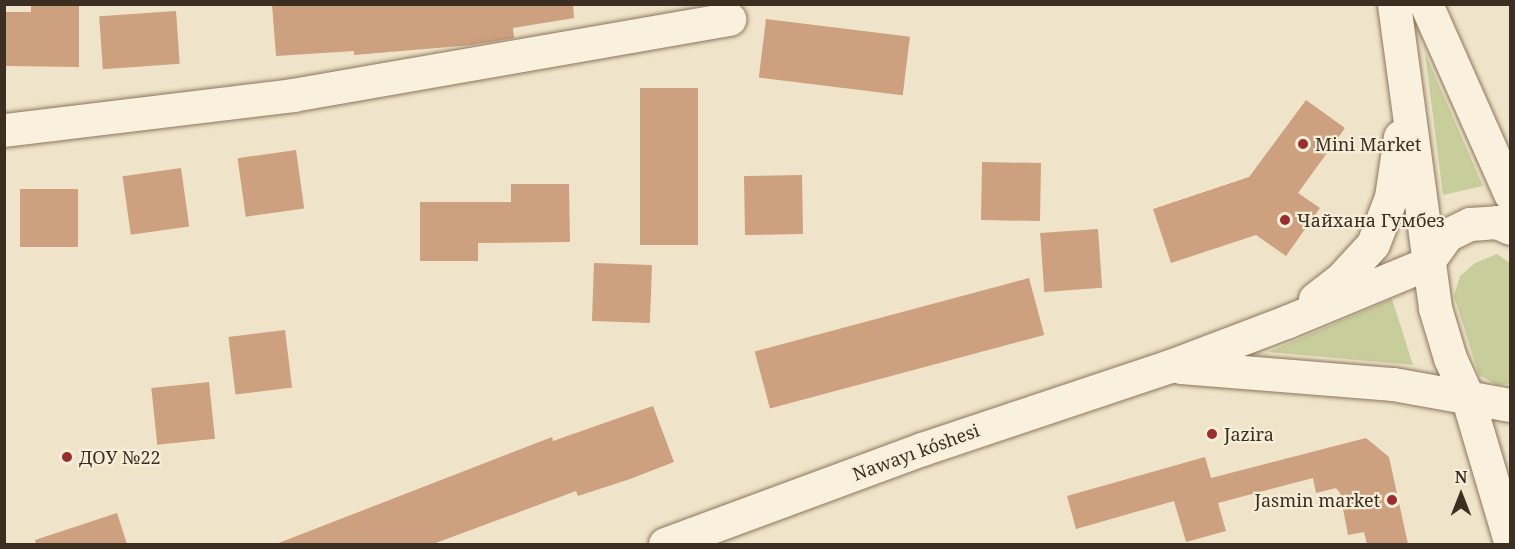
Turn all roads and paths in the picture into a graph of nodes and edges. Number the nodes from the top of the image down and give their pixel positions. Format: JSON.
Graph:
{"nodes":[{"id":1,"x":1394,"y":4,"type":"edge"},
{"id":2,"x":1426,"y":4,"type":"edge"},
{"id":3,"x":729,"y":19,"type":"dead end"},
{"id":4,"x":1407,"y":88,"type":"junction"},
{"id":5,"x":4,"y":130,"type":"edge"},
{"id":6,"x":1510,"y":194,"type":"edge"},
{"id":7,"x":1510,"y":228,"type":"edge"},
{"id":8,"x":1426,"y":264,"type":"junction"},
{"id":9,"x":1286,"y":322,"type":"junction"},
{"id":10,"x":1170,"y":366,"type":"junction"},
{"id":11,"x":1467,"y":396,"type":"junction"},
{"id":12,"x":1510,"y":405,"type":"edge"},
{"id":13,"x":1510,"y":541,"type":"edge"},
{"id":14,"x":665,"y":544,"type":"edge"}],
"edges":[{"from":1,"to":4,"type":"main road"},
{"from":2,"to":6,"type":"main road"},
{"from":3,"to":5,"type":"main road"},
{"from":4,"to":8,"type":"main road"},
{"from":4,"to":9,"type":"main road"},
{"from":7,"to":8,"type":"main road"},
{"from":8,"to":9,"type":"main road","name":"Nawayı kóshesi"},
{"from":8,"to":11,"type":"main road"},
{"from":9,"to":10,"type":"main road","name":"Nawayı kóshesi"},
{"from":10,"to":11,"type":"main road"},
{"from":10,"to":14,"type":"main road","name":"Nawayı kóshesi"},
{"from":11,"to":12,"type":"main road"},
{"from":11,"to":13,"type":"main road"}]}
